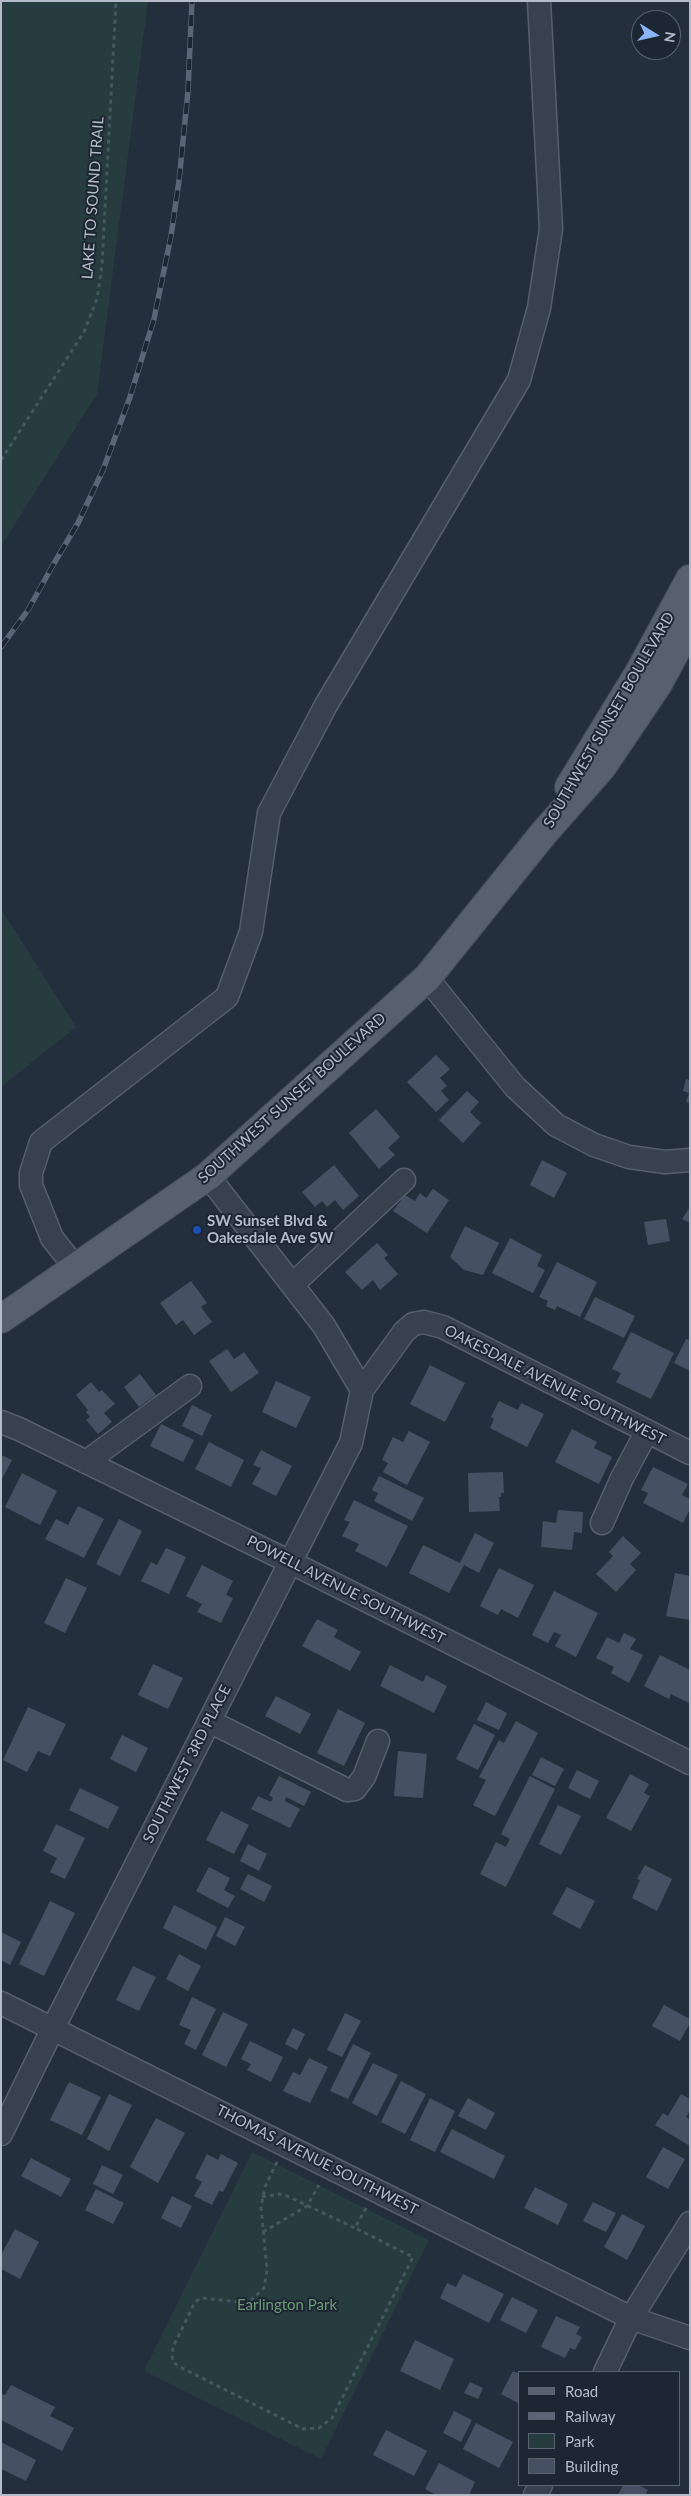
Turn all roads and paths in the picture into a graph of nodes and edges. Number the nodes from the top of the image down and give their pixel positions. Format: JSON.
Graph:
{"nodes":[{"id":1,"x":116,"y":1,"type":"edge"},
{"id":2,"x":539,"y":1,"type":"edge"},
{"id":3,"x":1,"y":460,"type":"edge"},
{"id":4,"x":690,"y":579,"type":"edge"},
{"id":5,"x":690,"y":625,"type":"edge"},
{"id":6,"x":543,"y":834,"type":"junction"},
{"id":7,"x":427,"y":978,"type":"junction"},
{"id":8,"x":690,"y":1160,"type":"edge"},
{"id":9,"x":208,"y":1176,"type":"junction"},
{"id":10,"x":404,"y":1180,"type":"dead end"},
{"id":11,"x":75,"y":1267,"type":"junction"},
{"id":12,"x":292,"y":1285,"type":"junction"},
{"id":13,"x":1,"y":1319,"type":"edge"},
{"id":14,"x":190,"y":1386,"type":"dead end"},
{"id":15,"x":362,"y":1390,"type":"junction"},
{"id":16,"x":1,"y":1422,"type":"edge"},
{"id":17,"x":647,"y":1431,"type":"junction"},
{"id":18,"x":690,"y":1453,"type":"edge"},
{"id":19,"x":86,"y":1462,"type":"junction"},
{"id":20,"x":602,"y":1523,"type":"dead end"},
{"id":21,"x":290,"y":1562,"type":"junction"},
{"id":22,"x":209,"y":1721,"type":"junction"},
{"id":23,"x":378,"y":1741,"type":"dead end"},
{"id":24,"x":690,"y":1763,"type":"edge"},
{"id":25,"x":1,"y":2003,"type":"edge"},
{"id":26,"x":53,"y":2028,"type":"junction"},
{"id":27,"x":1,"y":2134,"type":"edge"},
{"id":28,"x":286,"y":2145,"type":"junction"},
{"id":29,"x":329,"y":2166,"type":"junction"},
{"id":30,"x":376,"y":2190,"type":"junction"},
{"id":31,"x":262,"y":2197,"type":"junction"},
{"id":32,"x":307,"y":2206,"type":"junction"},
{"id":33,"x":690,"y":2222,"type":"edge"},
{"id":34,"x":357,"y":2230,"type":"junction"},
{"id":35,"x":263,"y":2232,"type":"junction"},
{"id":36,"x":632,"y":2318,"type":"junction"},
{"id":37,"x":690,"y":2338,"type":"edge"},
{"id":38,"x":606,"y":2371,"type":"edge"}],
"edges":[{"from":1,"to":3,"type":"path","name":"LAKE TO SOUND TRAIL"},
{"from":2,"to":11,"type":"street"},
{"from":4,"to":6,"type":"main road","name":"SOUTHWEST SUNSET BOULEVARD"},
{"from":5,"to":6,"type":"main road","name":"SOUTHWEST SUNSET BOULEVARD"},
{"from":6,"to":7,"type":"main road","name":"SOUTHWEST SUNSET BOULEVARD"},
{"from":7,"to":8,"type":"street"},
{"from":7,"to":9,"type":"main road","name":"SOUTHWEST SUNSET BOULEVARD"},
{"from":9,"to":11,"type":"main road","name":"SOUTHWEST SUNSET BOULEVARD"},
{"from":9,"to":12,"type":"street"},
{"from":10,"to":12,"type":"street"},
{"from":11,"to":13,"type":"main road","name":"SOUTHWEST SUNSET BOULEVARD"},
{"from":12,"to":15,"type":"street"},
{"from":14,"to":19,"type":"street"},
{"from":15,"to":17,"type":"street","name":"OAKESDALE AVENUE SOUTHWEST"},
{"from":15,"to":21,"type":"street","name":"SOUTHWEST 3RD PLACE"},
{"from":16,"to":19,"type":"street","name":"POWELL AVENUE SOUTHWEST"},
{"from":17,"to":18,"type":"street","name":"OAKESDALE AVENUE SOUTHWEST"},
{"from":17,"to":20,"type":"street"},
{"from":19,"to":21,"type":"street","name":"POWELL AVENUE SOUTHWEST"},
{"from":21,"to":22,"type":"street","name":"SOUTHWEST 3RD PLACE"},
{"from":21,"to":24,"type":"street","name":"POWELL AVENUE SOUTHWEST"},
{"from":22,"to":23,"type":"street"},
{"from":22,"to":26,"type":"street","name":"SOUTHWEST 3RD PLACE"},
{"from":25,"to":26,"type":"street","name":"THOMAS AVENUE SOUTHWEST"},
{"from":26,"to":27,"type":"street","name":"SOUTHWEST 3RD PLACE"},
{"from":26,"to":28,"type":"street","name":"THOMAS AVENUE SOUTHWEST"},
{"from":28,"to":29,"type":"street","name":"THOMAS AVENUE SOUTHWEST"},
{"from":28,"to":31,"type":"path"},
{"from":29,"to":30,"type":"street","name":"THOMAS AVENUE SOUTHWEST"},
{"from":29,"to":32,"type":"path"},
{"from":30,"to":34,"type":"path"},
{"from":30,"to":36,"type":"street","name":"THOMAS AVENUE SOUTHWEST"},
{"from":31,"to":32,"type":"path"},
{"from":31,"to":35,"type":"path"},
{"from":32,"to":34,"type":"path"},
{"from":32,"to":35,"type":"path"},
{"from":33,"to":36,"type":"street"},
{"from":34,"to":35,"type":"path"},
{"from":36,"to":37,"type":"street","name":"THOMAS AVENUE SOUTHWEST"},
{"from":36,"to":38,"type":"street"}]}
